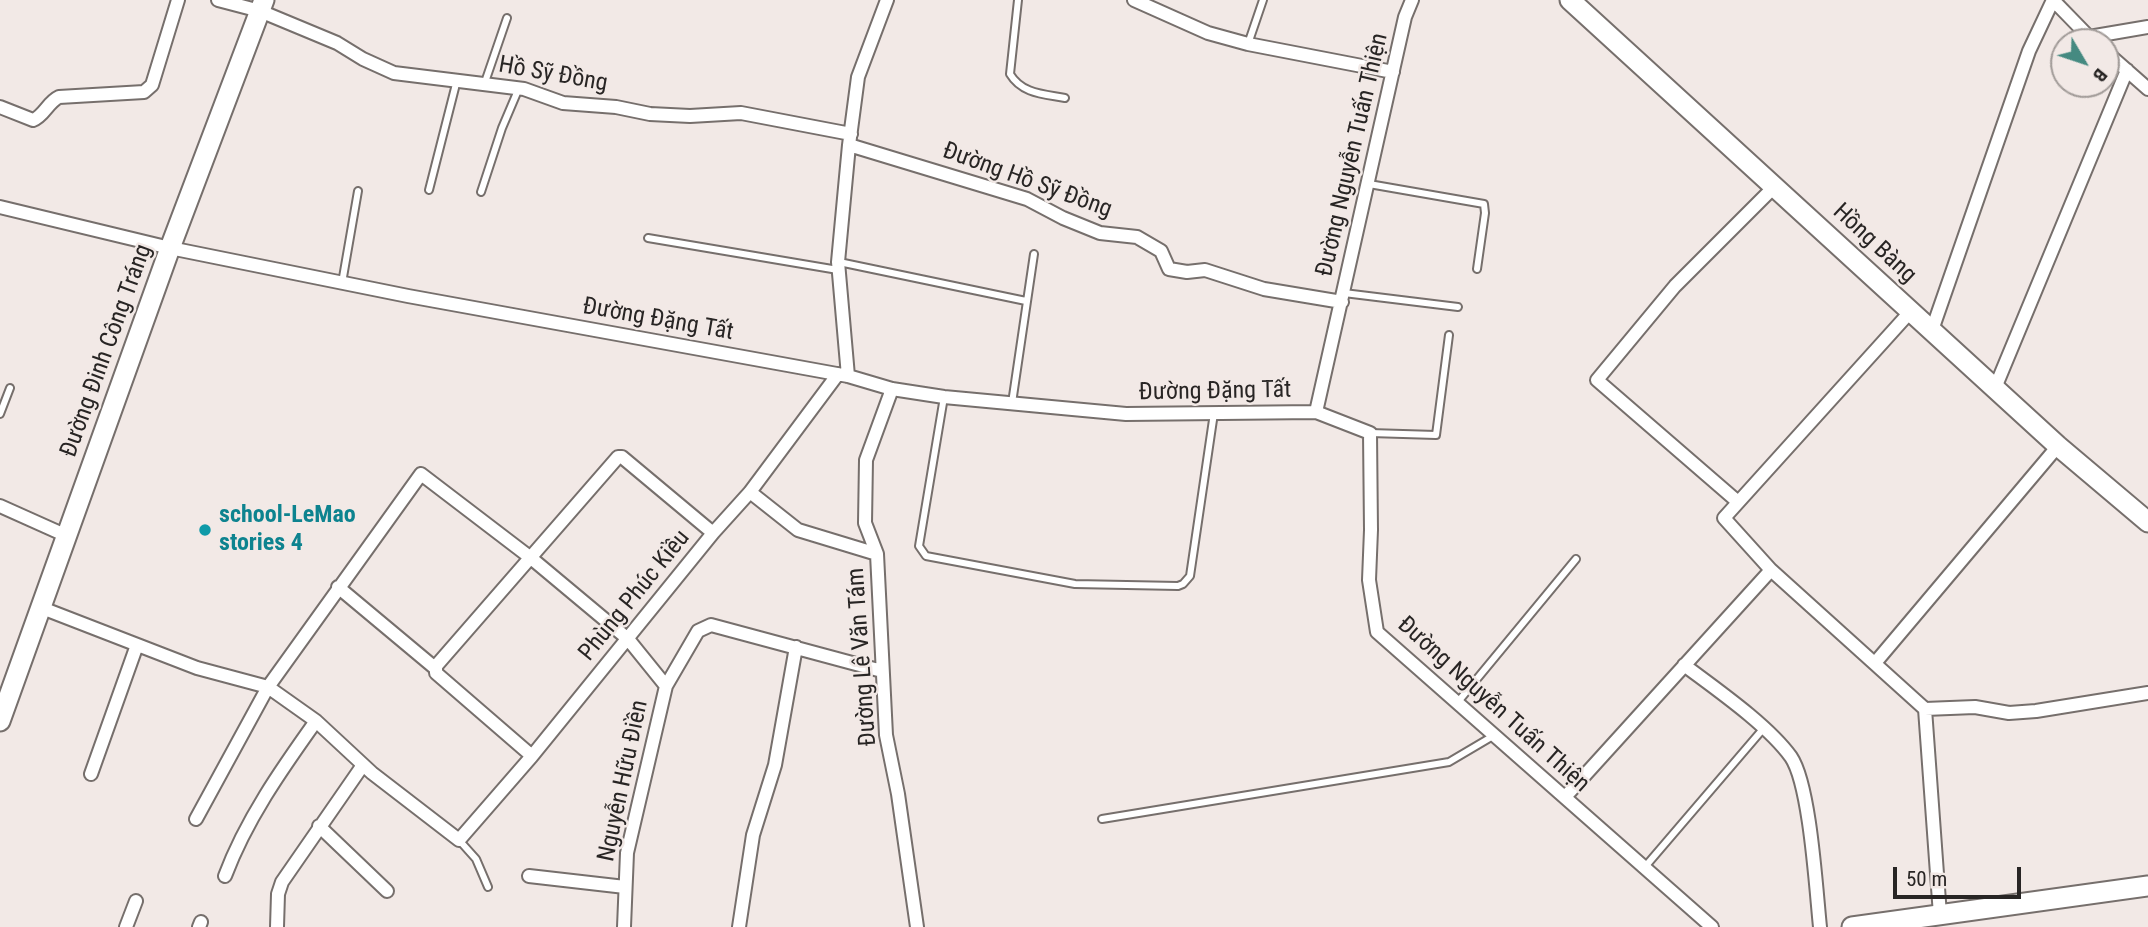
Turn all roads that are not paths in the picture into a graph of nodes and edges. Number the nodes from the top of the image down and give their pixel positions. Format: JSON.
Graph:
{"nodes":[{"id":1,"x":178,"y":0,"type":"edge"},
{"id":2,"x":218,"y":0,"type":"edge"},
{"id":3,"x":887,"y":0,"type":"edge"},
{"id":4,"x":1018,"y":0,"type":"edge"},
{"id":5,"x":1134,"y":0,"type":"edge"},
{"id":6,"x":1263,"y":0,"type":"edge"},
{"id":7,"x":1412,"y":0,"type":"edge"},
{"id":8,"x":1570,"y":0,"type":"edge"},
{"id":9,"x":2053,"y":0,"type":"edge"},
{"id":10,"x":262,"y":5,"type":"edge"},
{"id":11,"x":507,"y":18,"type":"dead end"},
{"id":12,"x":2148,"y":27,"type":"edge"},
{"id":13,"x":2080,"y":28,"type":"edge"},
{"id":14,"x":2120,"y":34,"type":"edge"},
{"id":15,"x":1248,"y":44,"type":"junction"},
{"id":16,"x":2120,"y":64,"type":"edge"},
{"id":17,"x":2127,"y":70,"type":"junction"},
{"id":18,"x":1393,"y":72,"type":"junction"},
{"id":19,"x":457,"y":80,"type":"junction"},
{"id":20,"x":484,"y":85,"type":"junction"},
{"id":21,"x":519,"y":88,"type":"junction"},
{"id":22,"x":2148,"y":89,"type":"edge"},
{"id":23,"x":1065,"y":98,"type":"dead end"},
{"id":24,"x":0,"y":107,"type":"edge"},
{"id":25,"x":850,"y":140,"type":"junction"},
{"id":26,"x":1369,"y":184,"type":"junction"},
{"id":27,"x":1775,"y":186,"type":"junction"},
{"id":28,"x":358,"y":191,"type":"dead end"},
{"id":29,"x":429,"y":191,"type":"dead end"},
{"id":30,"x":481,"y":192,"type":"dead end"},
{"id":31,"x":0,"y":207,"type":"edge"},
{"id":32,"x":648,"y":238,"type":"dead end"},
{"id":33,"x":170,"y":248,"type":"junction"},
{"id":34,"x":1034,"y":254,"type":"dead end"},
{"id":35,"x":838,"y":266,"type":"junction"},
{"id":36,"x":1477,"y":270,"type":"dead end"},
{"id":37,"x":342,"y":283,"type":"junction"},
{"id":38,"x":1343,"y":297,"type":"junction"},
{"id":39,"x":1026,"y":302,"type":"junction"},
{"id":40,"x":1458,"y":307,"type":"dead end"},
{"id":41,"x":1911,"y":311,"type":"junction"},
{"id":42,"x":1932,"y":330,"type":"junction"},
{"id":43,"x":1450,"y":335,"type":"dead end"},
{"id":44,"x":843,"y":375,"type":"junction"},
{"id":45,"x":10,"y":388,"type":"dead end"},
{"id":46,"x":1995,"y":388,"type":"junction"},
{"id":47,"x":891,"y":389,"type":"junction"},
{"id":48,"x":944,"y":397,"type":"junction"},
{"id":49,"x":1012,"y":405,"type":"junction"},
{"id":50,"x":1214,"y":412,"type":"junction"},
{"id":51,"x":1316,"y":412,"type":"junction"},
{"id":52,"x":0,"y":414,"type":"edge"},
{"id":53,"x":1370,"y":433,"type":"junction"},
{"id":54,"x":2058,"y":446,"type":"junction"},
{"id":55,"x":750,"y":492,"type":"junction"},
{"id":56,"x":1738,"y":502,"type":"junction"},
{"id":57,"x":0,"y":506,"type":"edge"},
{"id":58,"x":2148,"y":522,"type":"edge"},
{"id":59,"x":713,"y":533,"type":"junction"},
{"id":60,"x":67,"y":536,"type":"junction"},
{"id":61,"x":877,"y":554,"type":"junction"},
{"id":62,"x":531,"y":558,"type":"junction"},
{"id":63,"x":1576,"y":559,"type":"dead end"},
{"id":64,"x":1771,"y":570,"type":"junction"},
{"id":65,"x":338,"y":587,"type":"junction"},
{"id":66,"x":42,"y":608,"type":"junction"},
{"id":67,"x":628,"y":639,"type":"junction"},
{"id":68,"x":137,"y":645,"type":"junction"},
{"id":69,"x":796,"y":647,"type":"junction"},
{"id":70,"x":1875,"y":663,"type":"junction"},
{"id":71,"x":1684,"y":665,"type":"junction"},
{"id":72,"x":435,"y":668,"type":"junction"},
{"id":73,"x":883,"y":671,"type":"junction"},
{"id":74,"x":666,"y":686,"type":"junction"},
{"id":75,"x":268,"y":687,"type":"junction"},
{"id":76,"x":6,"y":688,"type":"edge"},
{"id":77,"x":2148,"y":693,"type":"edge"},
{"id":78,"x":1457,"y":703,"type":"junction"},
{"id":79,"x":1925,"y":709,"type":"junction"},
{"id":80,"x":0,"y":721,"type":"edge"},
{"id":81,"x":316,"y":721,"type":"junction"},
{"id":82,"x":1763,"y":729,"type":"junction"},
{"id":83,"x":1493,"y":736,"type":"junction"},
{"id":84,"x":532,"y":756,"type":"junction"},
{"id":85,"x":363,"y":765,"type":"junction"},
{"id":86,"x":91,"y":774,"type":"dead end"},
{"id":87,"x":1565,"y":797,"type":"junction"},
{"id":88,"x":196,"y":819,"type":"dead end"},
{"id":89,"x":1102,"y":819,"type":"dead end"},
{"id":90,"x":319,"y":826,"type":"junction"},
{"id":91,"x":459,"y":840,"type":"junction"},
{"id":92,"x":1644,"y":868,"type":"junction"},
{"id":93,"x":225,"y":876,"type":"dead end"},
{"id":94,"x":529,"y":876,"type":"dead end"},
{"id":95,"x":2148,"y":886,"type":"edge"},
{"id":96,"x":488,"y":887,"type":"dead end"},
{"id":97,"x":625,"y":887,"type":"junction"},
{"id":98,"x":387,"y":891,"type":"dead end"},
{"id":99,"x":136,"y":901,"type":"dead end"},
{"id":100,"x":1940,"y":915,"type":"junction"},
{"id":101,"x":125,"y":927,"type":"edge"},
{"id":102,"x":277,"y":927,"type":"edge"},
{"id":103,"x":624,"y":927,"type":"edge"},
{"id":104,"x":740,"y":927,"type":"edge"},
{"id":105,"x":917,"y":927,"type":"edge"},
{"id":106,"x":1712,"y":927,"type":"edge"},
{"id":107,"x":1820,"y":927,"type":"edge"},
{"id":108,"x":1852,"y":927,"type":"edge"}],
"edges":[{"from":1,"to":24,"type":"street"},
{"from":2,"to":10,"type":"street","name":"Hồ Sỹ Đồng"},
{"from":3,"to":25,"type":"street"},
{"from":4,"to":23,"type":"lane"},
{"from":5,"to":15,"type":"street"},
{"from":6,"to":15,"type":"lane"},
{"from":7,"to":18,"type":"street","name":"Đường Nguyễn Tuấn Thiện"},
{"from":8,"to":27,"type":"street","name":"Hồng Bàng"},
{"from":9,"to":13,"type":"street"},
{"from":9,"to":42,"type":"street"},
{"from":10,"to":19,"type":"street","name":"Hồ Sỹ Đồng"},
{"from":10,"to":33,"type":"street","name":"Đường Đinh Công Tráng"},
{"from":11,"to":20,"type":"lane"},
{"from":12,"to":14,"type":"street"},
{"from":15,"to":18,"type":"street"},
{"from":16,"to":17,"type":"street"},
{"from":17,"to":22,"type":"street"},
{"from":17,"to":46,"type":"street"},
{"from":18,"to":26,"type":"street","name":"Đường Nguyễn Tuấn Thiện"},
{"from":19,"to":20,"type":"street","name":"Hồ Sỹ Đồng"},
{"from":19,"to":29,"type":"lane"},
{"from":20,"to":21,"type":"street","name":"Hồ Sỹ Đồng"},
{"from":21,"to":25,"type":"street","name":"Hồ Sỹ Đồng"},
{"from":21,"to":30,"type":"lane"},
{"from":25,"to":35,"type":"street"},
{"from":25,"to":38,"type":"street","name":"Đường Hồ Sỹ Đồng"},
{"from":26,"to":36,"type":"lane"},
{"from":26,"to":38,"type":"street","name":"Đường Nguyễn Tuấn Thiện"},
{"from":27,"to":41,"type":"street","name":"Hồng Bàng"},
{"from":27,"to":56,"type":"street"},
{"from":28,"to":37,"type":"lane"},
{"from":31,"to":33,"type":"street","name":"Đường Đặng Tất"},
{"from":32,"to":35,"type":"lane"},
{"from":33,"to":37,"type":"street","name":"Đường Đặng Tất"},
{"from":33,"to":60,"type":"street","name":"Đường Đinh Công Tráng"},
{"from":34,"to":39,"type":"lane"},
{"from":35,"to":39,"type":"lane"},
{"from":35,"to":44,"type":"street"},
{"from":37,"to":44,"type":"street","name":"Đường Đặng Tất"},
{"from":38,"to":40,"type":"lane"},
{"from":38,"to":51,"type":"street","name":"Đường Nguyễn Tuấn Thiện"},
{"from":39,"to":49,"type":"lane"},
{"from":41,"to":42,"type":"street","name":"Hồng Bàng"},
{"from":41,"to":56,"type":"street"},
{"from":42,"to":46,"type":"street","name":"Hồng Bàng"},
{"from":43,"to":53,"type":"lane"},
{"from":44,"to":47,"type":"street","name":"Đường Đặng Tất"},
{"from":44,"to":55,"type":"street","name":"Phùng Phúc Kiều"},
{"from":45,"to":52,"type":"lane"},
{"from":46,"to":54,"type":"street","name":"Hồng Bàng"},
{"from":47,"to":48,"type":"street","name":"Đường Đặng Tất"},
{"from":47,"to":61,"type":"street","name":"Đường Lê Văn Tám"},
{"from":48,"to":49,"type":"street","name":"Đường Đặng Tất"},
{"from":48,"to":50,"type":"lane"},
{"from":49,"to":50,"type":"street","name":"Đường Đặng Tất"},
{"from":50,"to":51,"type":"street","name":"Đường Đặng Tất"},
{"from":51,"to":53,"type":"street"},
{"from":53,"to":78,"type":"street","name":"Đường Nguyễn Tuấn Thiện"},
{"from":54,"to":58,"type":"street","name":"Hồng Bàng"},
{"from":54,"to":70,"type":"street"},
{"from":55,"to":59,"type":"street","name":"Phùng Phúc Kiều"},
{"from":55,"to":61,"type":"street"},
{"from":56,"to":64,"type":"street"},
{"from":57,"to":60,"type":"street"},
{"from":59,"to":62,"type":"street"},
{"from":59,"to":67,"type":"street","name":"Phùng Phúc Kiều"},
{"from":60,"to":66,"type":"street","name":"Đường Đinh Công Tráng"},
{"from":61,"to":73,"type":"street","name":"Đường Lê Văn Tám"},
{"from":62,"to":65,"type":"street"},
{"from":62,"to":67,"type":"street"},
{"from":62,"to":72,"type":"street"},
{"from":63,"to":78,"type":"lane"},
{"from":64,"to":70,"type":"street"},
{"from":64,"to":71,"type":"street"},
{"from":65,"to":72,"type":"street"},
{"from":65,"to":75,"type":"street"},
{"from":66,"to":68,"type":"street"},
{"from":66,"to":76,"type":"street","name":"Đường Đinh Công Tráng"},
{"from":67,"to":74,"type":"street"},
{"from":67,"to":84,"type":"street","name":"Phùng Phúc Kiều"},
{"from":68,"to":75,"type":"street"},
{"from":68,"to":86,"type":"street"},
{"from":69,"to":73,"type":"street","name":"Nguyễn Hữu Điền"},
{"from":69,"to":74,"type":"street","name":"Nguyễn Hữu Điền"},
{"from":69,"to":104,"type":"street"},
{"from":70,"to":79,"type":"street"},
{"from":71,"to":82,"type":"street"},
{"from":71,"to":87,"type":"street"},
{"from":72,"to":84,"type":"street"},
{"from":73,"to":105,"type":"street","name":"Đường Lê Văn Tám"},
{"from":74,"to":97,"type":"street","name":"Nguyễn Hữu Điền"},
{"from":75,"to":81,"type":"street"},
{"from":75,"to":88,"type":"street"},
{"from":76,"to":80,"type":"street","name":"Đường Đinh Công Tráng"},
{"from":77,"to":79,"type":"street"},
{"from":78,"to":83,"type":"street","name":"Đường Nguyễn Tuấn Thiện"},
{"from":79,"to":100,"type":"street"},
{"from":81,"to":85,"type":"street"},
{"from":81,"to":93,"type":"street"},
{"from":82,"to":92,"type":"lane"},
{"from":82,"to":107,"type":"street"},
{"from":83,"to":87,"type":"street","name":"Đường Nguyễn Tuấn Thiện"},
{"from":83,"to":89,"type":"lane"},
{"from":84,"to":91,"type":"street","name":"Phùng Phúc Kiều"},
{"from":85,"to":90,"type":"street"},
{"from":85,"to":91,"type":"street"},
{"from":87,"to":92,"type":"street","name":"Đường Nguyễn Tuấn Thiện"},
{"from":90,"to":98,"type":"street"},
{"from":90,"to":102,"type":"street"},
{"from":91,"to":96,"type":"lane"},
{"from":92,"to":106,"type":"street","name":"Đường Nguyễn Tuấn Thiện"},
{"from":94,"to":97,"type":"street"},
{"from":95,"to":100,"type":"street"},
{"from":97,"to":103,"type":"street","name":"Nguyễn Hữu Điền"},
{"from":99,"to":101,"type":"street"},
{"from":100,"to":108,"type":"street"}]}
